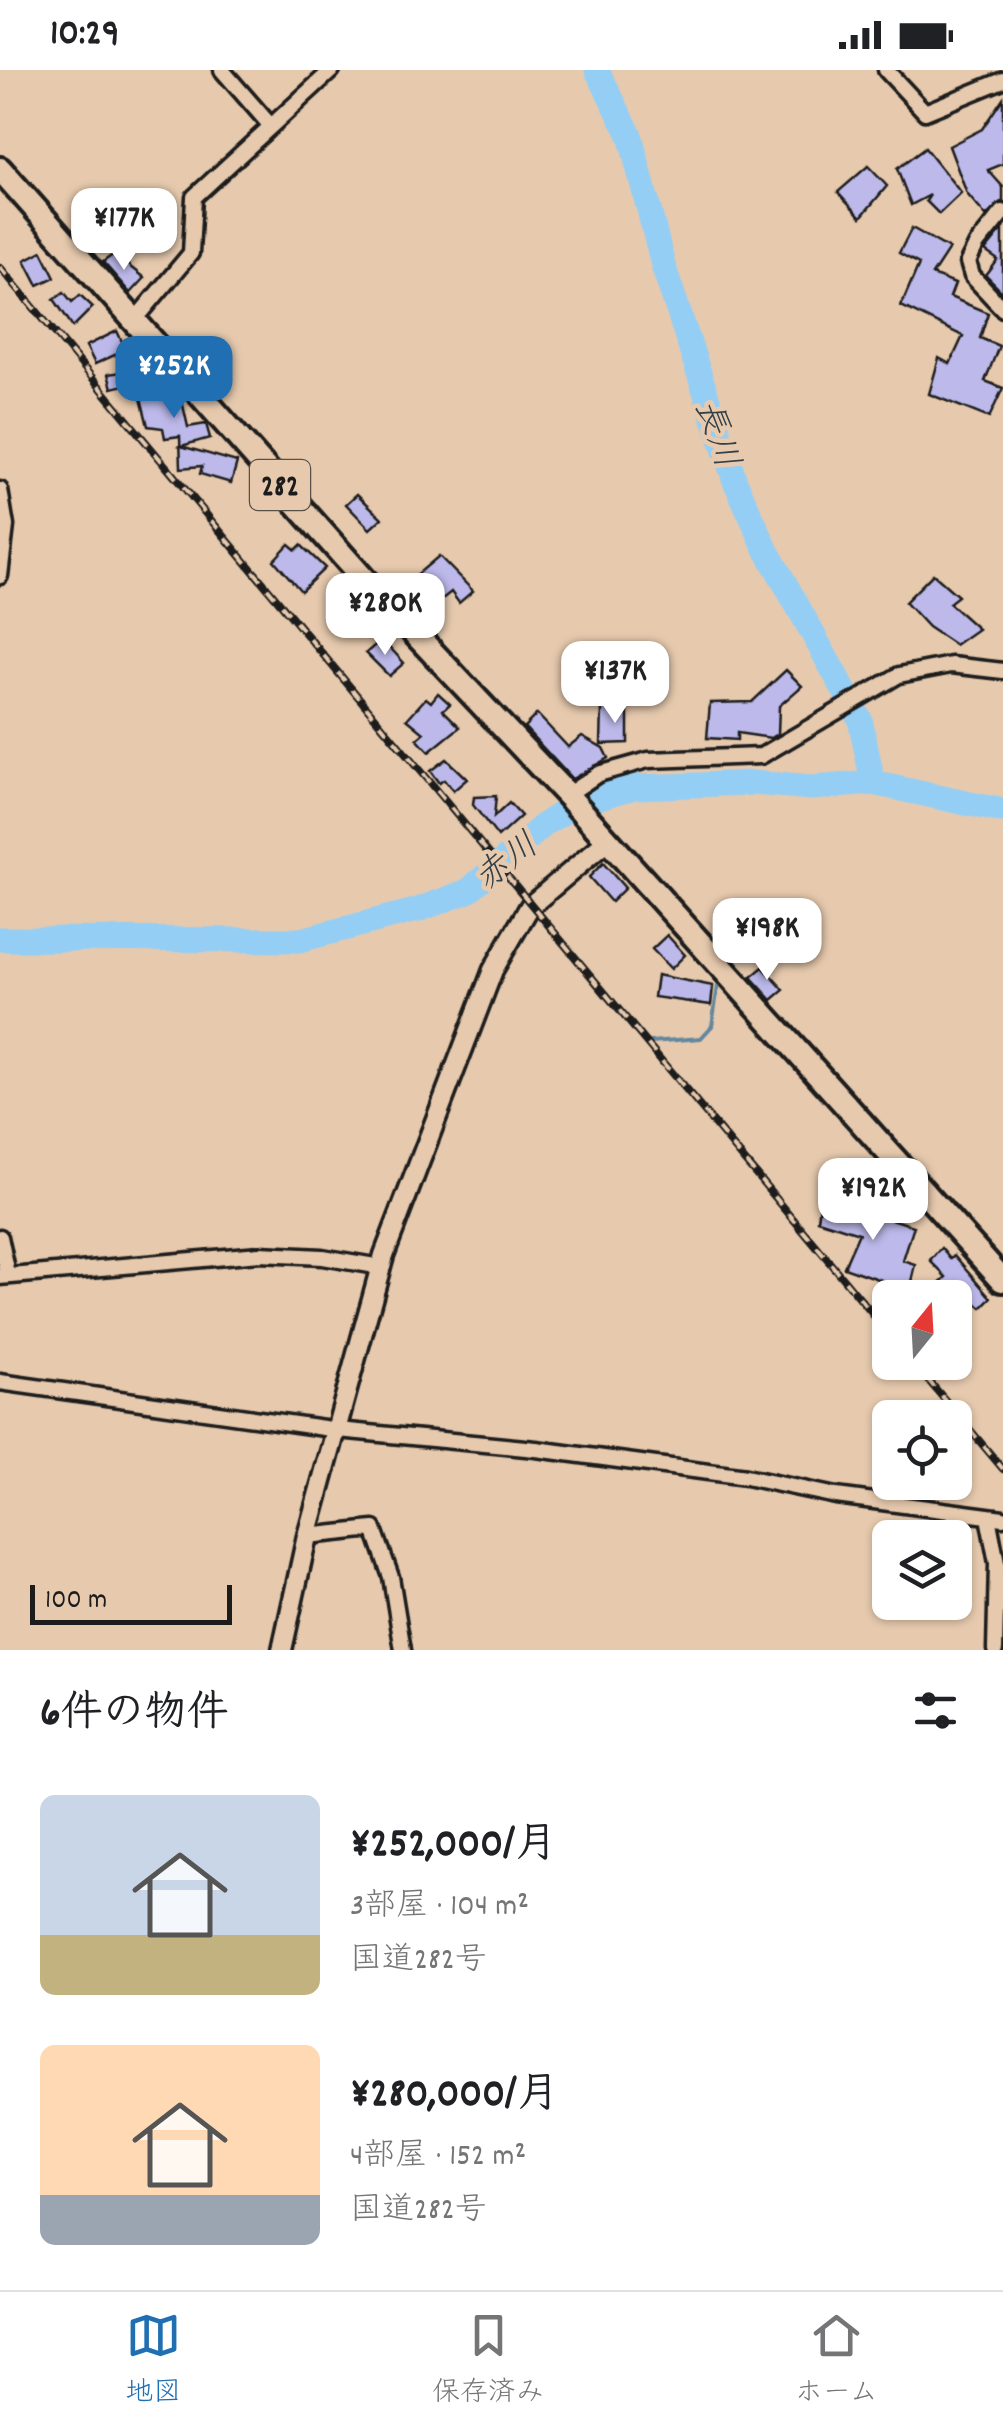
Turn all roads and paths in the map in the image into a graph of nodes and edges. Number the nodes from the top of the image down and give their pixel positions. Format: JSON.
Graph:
{"nodes":[{"id":1,"x":222,"y":70,"type":"edge"},
{"id":2,"x":332,"y":70,"type":"edge"},
{"id":3,"x":886,"y":70,"type":"edge"},
{"id":4,"x":1003,"y":80,"type":"edge"},
{"id":5,"x":270,"y":125,"type":"junction"},
{"id":6,"x":0,"y":169,"type":"edge"},
{"id":7,"x":1003,"y":212,"type":"edge"},
{"id":8,"x":1003,"y":309,"type":"edge"},
{"id":9,"x":135,"y":320,"type":"junction"},
{"id":10,"x":0,"y":490,"type":"edge"},
{"id":11,"x":0,"y":576,"type":"edge"},
{"id":12,"x":1003,"y":671,"type":"edge"},
{"id":13,"x":567,"y":795,"type":"junction"},
{"id":14,"x":603,"y":836,"type":"junction"},
{"id":15,"x":0,"y":1237,"type":"edge"},
{"id":16,"x":382,"y":1267,"type":"junction"},
{"id":17,"x":4,"y":1276,"type":"edge"},
{"id":18,"x":1003,"y":1280,"type":"edge"},
{"id":19,"x":0,"y":1382,"type":"edge"},
{"id":20,"x":338,"y":1430,"type":"junction"},
{"id":21,"x":996,"y":1518,"type":"edge"},
{"id":22,"x":307,"y":1536,"type":"junction"},
{"id":23,"x":282,"y":1650,"type":"edge"},
{"id":24,"x":403,"y":1650,"type":"edge"},
{"id":25,"x":995,"y":1650,"type":"edge"}],
"edges":[{"from":1,"to":5,"type":"street"},
{"from":2,"to":5,"type":"street"},
{"from":3,"to":4,"type":"street"},
{"from":5,"to":9,"type":"street"},
{"from":6,"to":9,"type":"highway","number":"282"},
{"from":7,"to":8,"type":"street"},
{"from":9,"to":13,"type":"highway","number":"282"},
{"from":10,"to":11,"type":"street"},
{"from":12,"to":13,"type":"street"},
{"from":13,"to":14,"type":"highway","number":"282"},
{"from":14,"to":16,"type":"street"},
{"from":14,"to":18,"type":"highway","number":"282"},
{"from":15,"to":17,"type":"street"},
{"from":16,"to":17,"type":"street"},
{"from":16,"to":20,"type":"street"},
{"from":19,"to":20,"type":"street"},
{"from":20,"to":21,"type":"street"},
{"from":20,"to":22,"type":"street"},
{"from":21,"to":25,"type":"street"},
{"from":22,"to":23,"type":"street"},
{"from":22,"to":24,"type":"street"}]}
